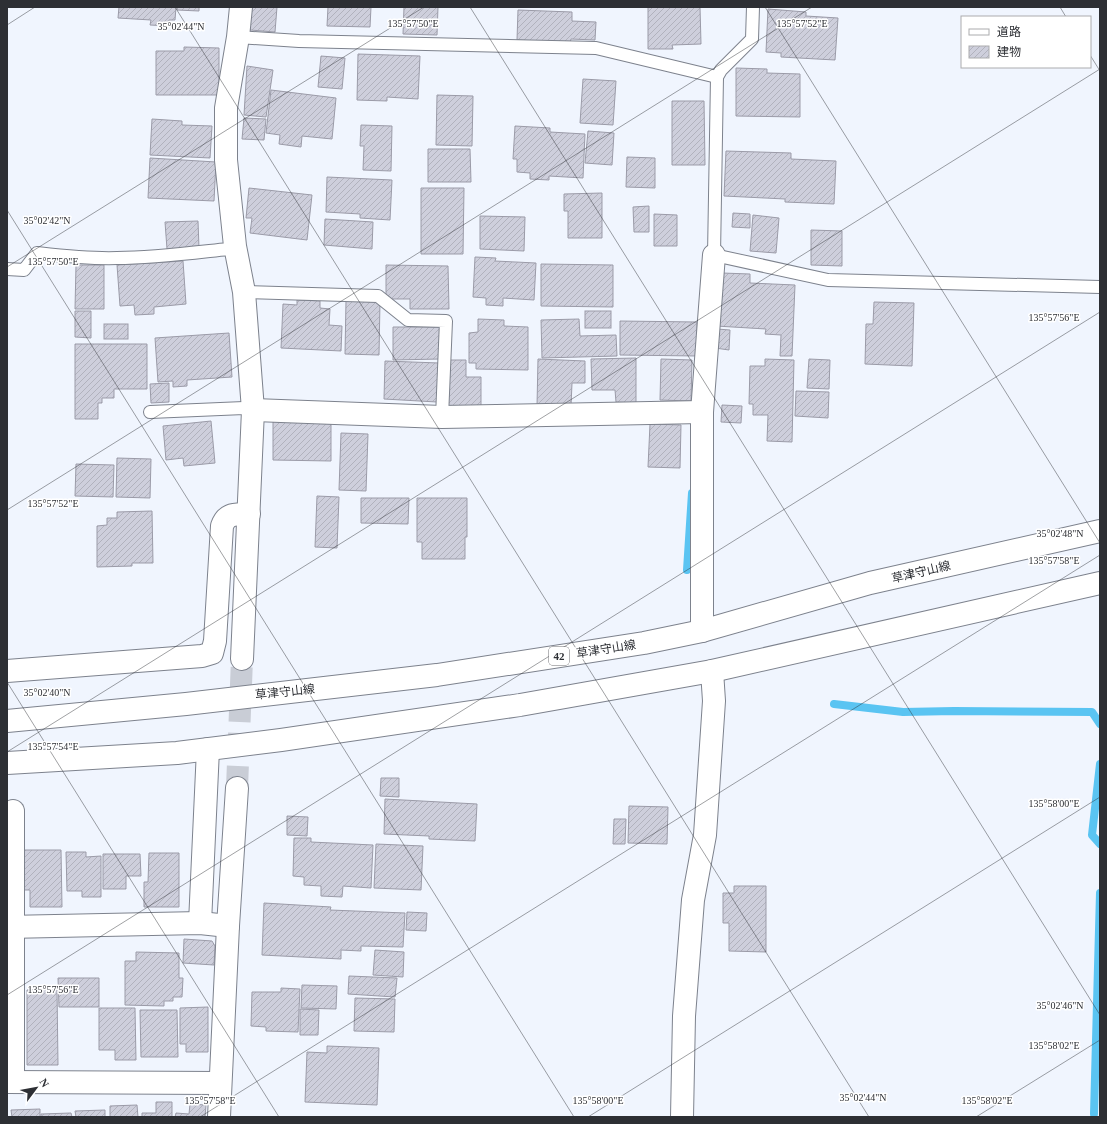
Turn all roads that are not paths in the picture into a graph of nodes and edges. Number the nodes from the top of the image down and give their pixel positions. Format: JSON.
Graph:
{"nodes":[{"id":1,"x":240,"y":7,"type":"edge"},
{"id":2,"x":753,"y":7,"type":"edge"},
{"id":3,"x":238,"y":37,"type":"junction"},
{"id":4,"x":717,"y":77,"type":"junction"},
{"id":5,"x":235,"y":246,"type":"junction"},
{"id":6,"x":714,"y":255,"type":"junction"},
{"id":7,"x":7,"y":269,"type":"edge"},
{"id":8,"x":1100,"y":287,"type":"edge"},
{"id":9,"x":244,"y":292,"type":"junction"},
{"id":10,"x":253,"y":410,"type":"junction"},
{"id":11,"x":150,"y":412,"type":"dead end"},
{"id":12,"x":702,"y":412,"type":"junction"},
{"id":13,"x":442,"y":417,"type":"junction"},
{"id":14,"x":249,"y":514,"type":"junction"},
{"id":15,"x":1100,"y":531,"type":"edge"},
{"id":16,"x":1100,"y":583,"type":"edge"},
{"id":17,"x":702,"y":631,"type":"junction"},
{"id":18,"x":242,"y":659,"type":"tunnel mouth"},
{"id":19,"x":7,"y":671,"type":"edge"},
{"id":20,"x":712,"y":671,"type":"junction"},
{"id":21,"x":7,"y":721,"type":"edge"},
{"id":22,"x":208,"y":749,"type":"junction"},
{"id":23,"x":7,"y":763,"type":"edge"},
{"id":24,"x":237,"y":788,"type":"tunnel mouth"},
{"id":25,"x":13,"y":811,"type":"dead end"},
{"id":26,"x":200,"y":923,"type":"junction"},
{"id":27,"x":228,"y":926,"type":"junction"},
{"id":28,"x":10,"y":927,"type":"edge"},
{"id":29,"x":10,"y":1082,"type":"edge"},
{"id":30,"x":219,"y":1083,"type":"junction"},
{"id":31,"x":218,"y":1117,"type":"edge"},
{"id":32,"x":682,"y":1117,"type":"edge"}],
"edges":[{"from":1,"to":3,"type":"street"},
{"from":2,"to":4,"type":"lane"},
{"from":3,"to":4,"type":"lane"},
{"from":3,"to":5,"type":"street"},
{"from":4,"to":6,"type":"lane"},
{"from":5,"to":7,"type":"lane"},
{"from":5,"to":9,"type":"street"},
{"from":6,"to":8,"type":"lane"},
{"from":6,"to":12,"type":"street"},
{"from":9,"to":10,"type":"street"},
{"from":9,"to":13,"type":"lane"},
{"from":10,"to":11,"type":"lane"},
{"from":10,"to":13,"type":"street"},
{"from":10,"to":14,"type":"street"},
{"from":12,"to":13,"type":"street"},
{"from":12,"to":17,"type":"street"},
{"from":14,"to":18,"type":"street"},
{"from":14,"to":19,"type":"street"},
{"from":15,"to":17,"type":"street","name":"草津守山線","number":"42"},
{"from":16,"to":20,"type":"street"},
{"from":17,"to":21,"type":"street","name":"草津守山線","number":"42"},
{"from":20,"to":22,"type":"street"},
{"from":20,"to":32,"type":"street"},
{"from":22,"to":23,"type":"street"},
{"from":22,"to":26,"type":"street"},
{"from":24,"to":27,"type":"street"},
{"from":25,"to":28,"type":"street"},
{"from":26,"to":27,"type":"street"},
{"from":26,"to":28,"type":"street"},
{"from":27,"to":30,"type":"street"},
{"from":28,"to":29,"type":"street"},
{"from":29,"to":30,"type":"street"},
{"from":30,"to":31,"type":"street"}]}
